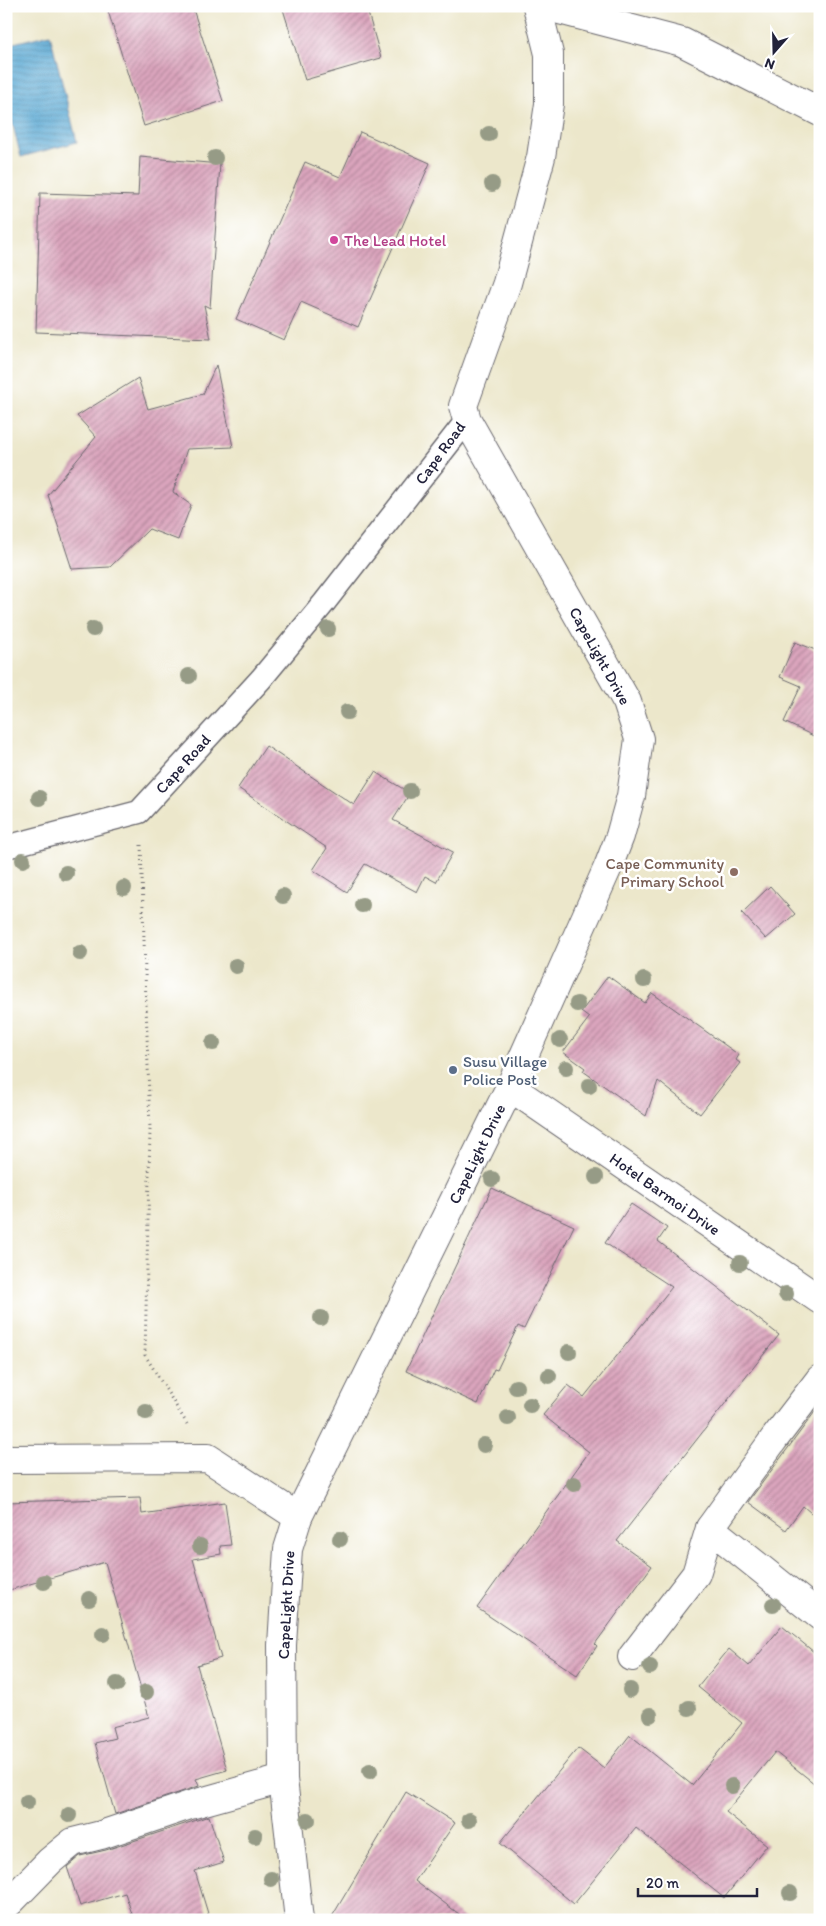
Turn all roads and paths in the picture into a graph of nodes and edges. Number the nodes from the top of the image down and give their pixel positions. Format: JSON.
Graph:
{"nodes":[{"id":1,"x":537,"y":6,"type":"edge"},
{"id":2,"x":544,"y":6,"type":"edge"},
{"id":3,"x":820,"y":112,"type":"edge"},
{"id":4,"x":467,"y":420,"type":"junction"},
{"id":5,"x":140,"y":812,"type":"junction"},
{"id":6,"x":6,"y":847,"type":"edge"},
{"id":7,"x":510,"y":1087,"type":"junction"},
{"id":8,"x":820,"y":1300,"type":"edge"},
{"id":9,"x":820,"y":1379,"type":"edge"},
{"id":10,"x":208,"y":1458,"type":"junction"},
{"id":11,"x":6,"y":1460,"type":"edge"},
{"id":12,"x":298,"y":1517,"type":"junction"},
{"id":13,"x":710,"y":1528,"type":"junction"},
{"id":14,"x":820,"y":1616,"type":"edge"},
{"id":15,"x":632,"y":1657,"type":"dead end"},
{"id":16,"x":283,"y":1779,"type":"junction"},
{"id":17,"x":10,"y":1902,"type":"dead end"},
{"id":18,"x":299,"y":1920,"type":"edge"}],
"edges":[{"from":1,"to":4,"type":"street","name":"Cape Road"},
{"from":2,"to":3,"type":"street"},
{"from":4,"to":5,"type":"lane","name":"Cape Road"},
{"from":4,"to":7,"type":"street","name":"CapeLight Drive"},
{"from":5,"to":6,"type":"lane"},
{"from":5,"to":10,"type":"path"},
{"from":7,"to":8,"type":"street","name":"Hotel Barmoi Drive"},
{"from":7,"to":12,"type":"street","name":"CapeLight Drive"},
{"from":9,"to":13,"type":"street"},
{"from":10,"to":11,"type":"street"},
{"from":10,"to":12,"type":"street"},
{"from":12,"to":16,"type":"street","name":"CapeLight Drive"},
{"from":13,"to":14,"type":"street"},
{"from":13,"to":15,"type":"street"},
{"from":16,"to":17,"type":"street"},
{"from":16,"to":18,"type":"street","name":"CapeLight Drive"}]}
